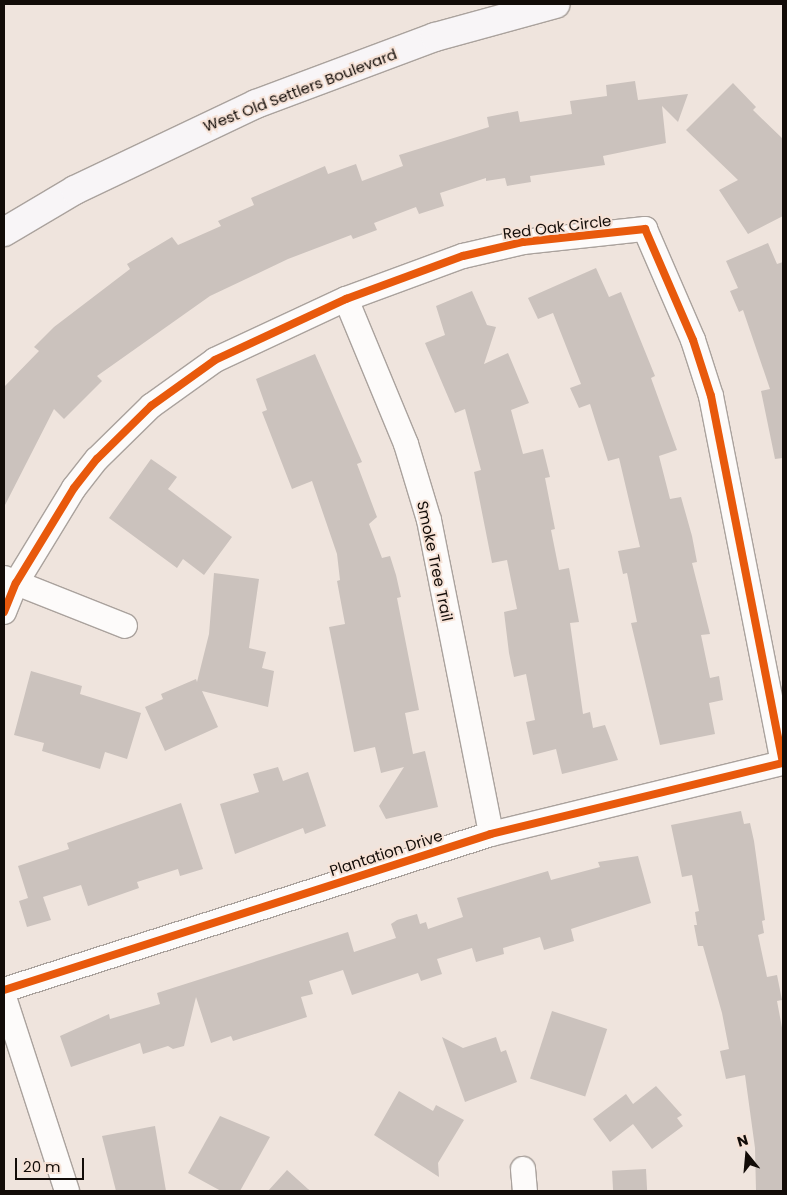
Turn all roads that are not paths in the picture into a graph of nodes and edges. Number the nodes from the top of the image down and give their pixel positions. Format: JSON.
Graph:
{"nodes":[{"id":1,"x":556,"y":4,"type":"edge"},
{"id":2,"x":4,"y":232,"type":"edge"},
{"id":3,"x":346,"y":299,"type":"junction"},
{"id":4,"x":10,"y":580,"type":"edge"},
{"id":5,"x":4,"y":612,"type":"edge"},
{"id":6,"x":125,"y":626,"type":"dead end"},
{"id":7,"x":783,"y":763,"type":"edge"},
{"id":8,"x":491,"y":834,"type":"junction"},
{"id":9,"x":4,"y":990,"type":"edge"},
{"id":10,"x":4,"y":997,"type":"edge"},
{"id":11,"x":67,"y":1191,"type":"edge"}],
"edges":[{"from":1,"to":2,"type":"main road","name":"West Old Settlers Boulevard"},
{"from":3,"to":4,"type":"street","name":"Red Oak Circle"},
{"from":3,"to":7,"type":"street","name":"Red Oak Circle"},
{"from":3,"to":8,"type":"street","name":"Smoke Tree Trail"},
{"from":4,"to":5,"type":"street","name":"Red Oak Circle"},
{"from":4,"to":6,"type":"street"},
{"from":7,"to":8,"type":"street","name":"Plantation Drive"},
{"from":8,"to":9,"type":"street","name":"Plantation Drive"},
{"from":10,"to":11,"type":"street"}]}
